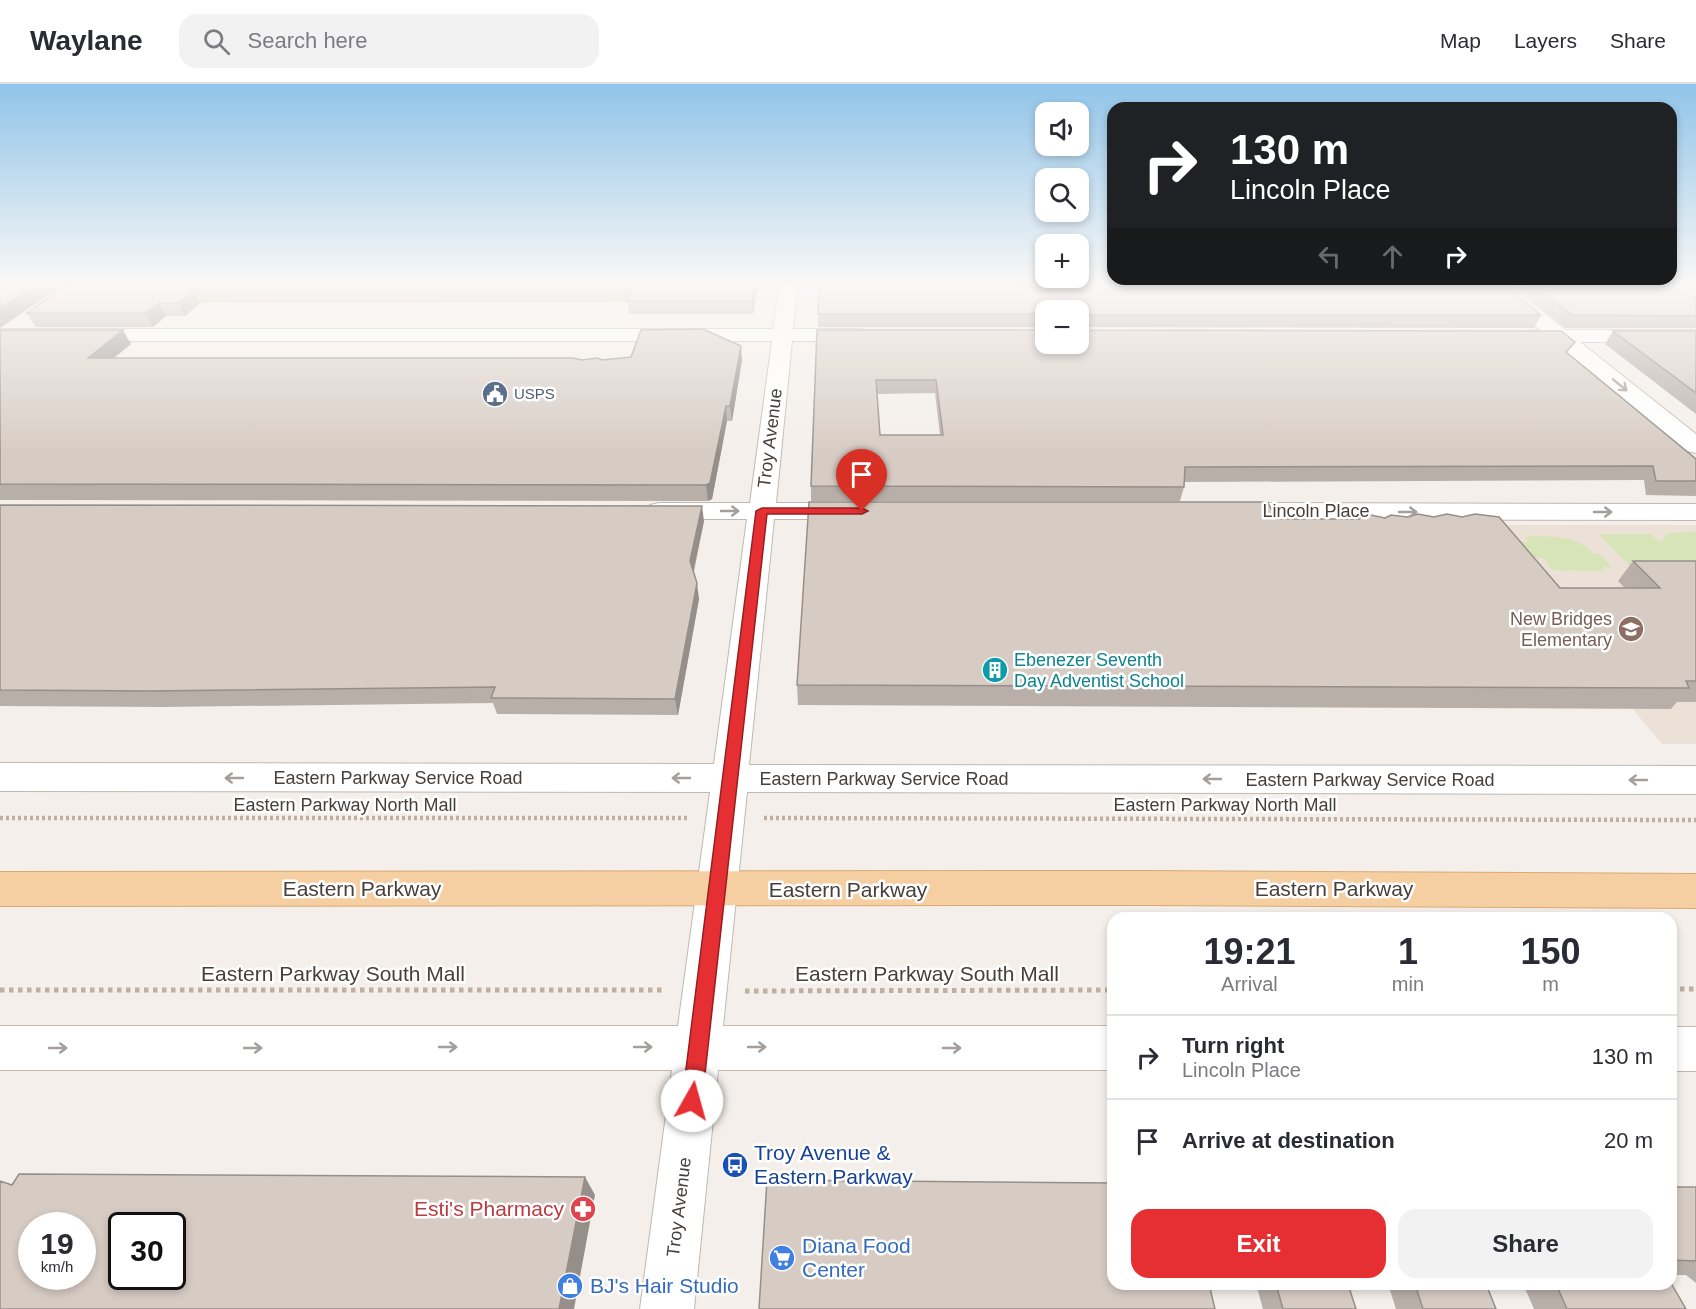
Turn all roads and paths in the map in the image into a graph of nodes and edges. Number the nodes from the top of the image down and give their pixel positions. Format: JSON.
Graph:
{"nodes":[{"id":1,"x":783,"y":339,"type":"edge"},
{"id":2,"x":1563,"y":339,"type":"edge"},
{"id":3,"x":1696,"y":446,"type":"edge"},
{"id":4,"x":633,"y":511,"type":"edge"},
{"id":5,"x":762,"y":511,"type":"junction"},
{"id":6,"x":874,"y":511,"type":"edge"},
{"id":7,"x":1208,"y":511,"type":"edge"},
{"id":8,"x":1696,"y":512,"type":"edge"},
{"id":9,"x":0,"y":777,"type":"edge"},
{"id":10,"x":731,"y":779,"type":"junction"},
{"id":11,"x":1696,"y":780,"type":"edge"},
{"id":12,"x":0,"y":818,"type":"edge"},
{"id":13,"x":690,"y":818,"type":"dead end"},
{"id":14,"x":754,"y":818,"type":"dead end"},
{"id":15,"x":1696,"y":820,"type":"edge"},
{"id":16,"x":0,"y":890,"type":"edge"},
{"id":17,"x":717,"y":890,"type":"junction"},
{"id":18,"x":1696,"y":891,"type":"edge"},
{"id":19,"x":1696,"y":988,"type":"edge"},
{"id":20,"x":1677,"y":989,"type":"edge"},
{"id":21,"x":0,"y":990,"type":"edge"},
{"id":22,"x":667,"y":990,"type":"dead end"},
{"id":23,"x":1107,"y":990,"type":"edge"},
{"id":24,"x":741,"y":991,"type":"dead end"},
{"id":25,"x":698,"y":1047,"type":"junction"},
{"id":26,"x":0,"y":1048,"type":"edge"},
{"id":27,"x":1107,"y":1048,"type":"edge"},
{"id":28,"x":1677,"y":1049,"type":"edge"},
{"id":29,"x":1696,"y":1049,"type":"edge"},
{"id":30,"x":667,"y":1309,"type":"edge"}],
"edges":[{"from":1,"to":5,"type":"street","name":"Troy Avenue"},
{"from":2,"to":3,"type":"street","one_way":true},
{"from":4,"to":5,"type":"street","one_way":true},
{"from":5,"to":6,"type":"street"},
{"from":5,"to":10,"type":"street","name":"Troy Avenue"},
{"from":7,"to":8,"type":"street","name":"Lincoln Place","one_way":true},
{"from":10,"to":9,"type":"street","name":"Eastern Parkway Service Road","one_way":true},
{"from":11,"to":10,"type":"street","name":"Eastern Parkway Service Road","one_way":true},
{"from":10,"to":17,"type":"street","name":"Troy Avenue"},
{"from":12,"to":13,"type":"path","name":"Eastern Parkway North Mall"},
{"from":14,"to":15,"type":"path","name":"Eastern Parkway North Mall"},
{"from":16,"to":17,"type":"main road","name":"Eastern Parkway"},
{"from":17,"to":18,"type":"main road","name":"Eastern Parkway"},
{"from":17,"to":25,"type":"street","name":"Troy Avenue"},
{"from":19,"to":20,"type":"path"},
{"from":21,"to":22,"type":"path","name":"Eastern Parkway South Mall"},
{"from":23,"to":24,"type":"path","name":"Eastern Parkway South Mall"},
{"from":26,"to":25,"type":"street","one_way":true},
{"from":25,"to":27,"type":"street","one_way":true},
{"from":25,"to":30,"type":"street","name":"Troy Avenue"},
{"from":28,"to":29,"type":"street"}]}
